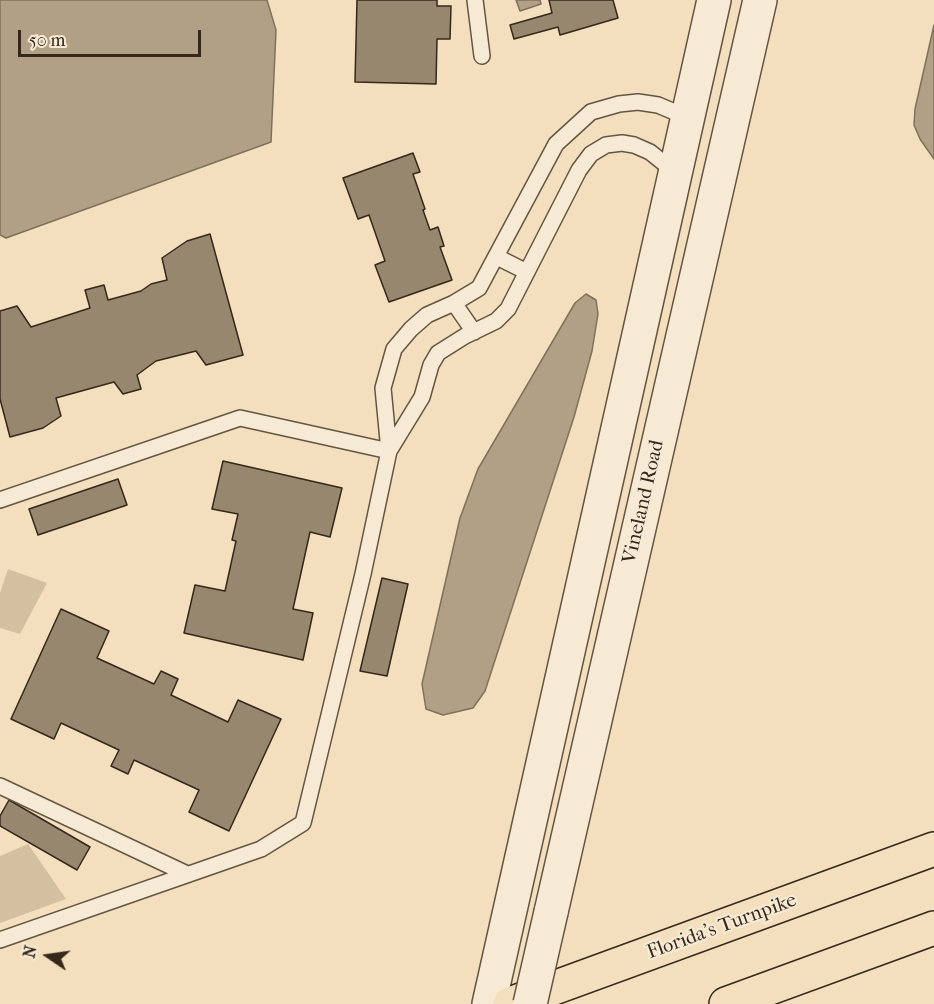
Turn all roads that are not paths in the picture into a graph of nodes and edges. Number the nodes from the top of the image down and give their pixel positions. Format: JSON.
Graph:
{"nodes":[{"id":1,"x":475,"y":0,"type":"edge"},
{"id":2,"x":714,"y":0,"type":"edge"},
{"id":3,"x":760,"y":0,"type":"edge"},
{"id":4,"x":482,"y":56,"type":"dead end"},
{"id":5,"x":689,"y":118,"type":"junction"},
{"id":6,"x":730,"y":128,"type":"junction"},
{"id":7,"x":676,"y":173,"type":"junction"},
{"id":8,"x":497,"y":257,"type":"junction"},
{"id":9,"x":527,"y":272,"type":"junction"},
{"id":10,"x":454,"y":303,"type":"junction"},
{"id":11,"x":474,"y":332,"type":"junction"},
{"id":12,"x":389,"y":451,"type":"junction"},
{"id":13,"x":0,"y":501,"type":"edge"},
{"id":14,"x":0,"y":786,"type":"edge"},
{"id":15,"x":934,"y":849,"type":"edge"},
{"id":16,"x":187,"y":874,"type":"junction"},
{"id":17,"x":934,"y":928,"type":"edge"},
{"id":18,"x":0,"y":940,"type":"edge"},
{"id":19,"x":489,"y":1004,"type":"edge"},
{"id":20,"x":510,"y":1004,"type":"edge"},
{"id":21,"x":530,"y":1004,"type":"edge"},
{"id":22,"x":726,"y":1004,"type":"edge"}],
"edges":[{"from":1,"to":4,"type":"lane"},
{"from":2,"to":5,"type":"street","name":"Vineland Road"},
{"from":3,"to":6,"type":"street","name":"Vineland Road"},
{"from":5,"to":6,"type":"street"},
{"from":5,"to":7,"type":"street","name":"Vineland Road"},
{"from":5,"to":8,"type":"lane"},
{"from":6,"to":21,"type":"street","name":"Vineland Road","bridge":true},
{"from":7,"to":9,"type":"lane"},
{"from":7,"to":19,"type":"street","name":"Vineland Road"},
{"from":8,"to":9,"type":"lane"},
{"from":8,"to":10,"type":"lane"},
{"from":9,"to":11,"type":"lane"},
{"from":10,"to":11,"type":"lane"},
{"from":10,"to":12,"type":"lane"},
{"from":11,"to":12,"type":"lane"},
{"from":12,"to":13,"type":"lane"},
{"from":12,"to":16,"type":"lane"},
{"from":14,"to":16,"type":"lane"},
{"from":15,"to":20,"type":"highway","name":"Florida's Turnpike"},
{"from":16,"to":18,"type":"lane"},
{"from":17,"to":22,"type":"highway"}]}
